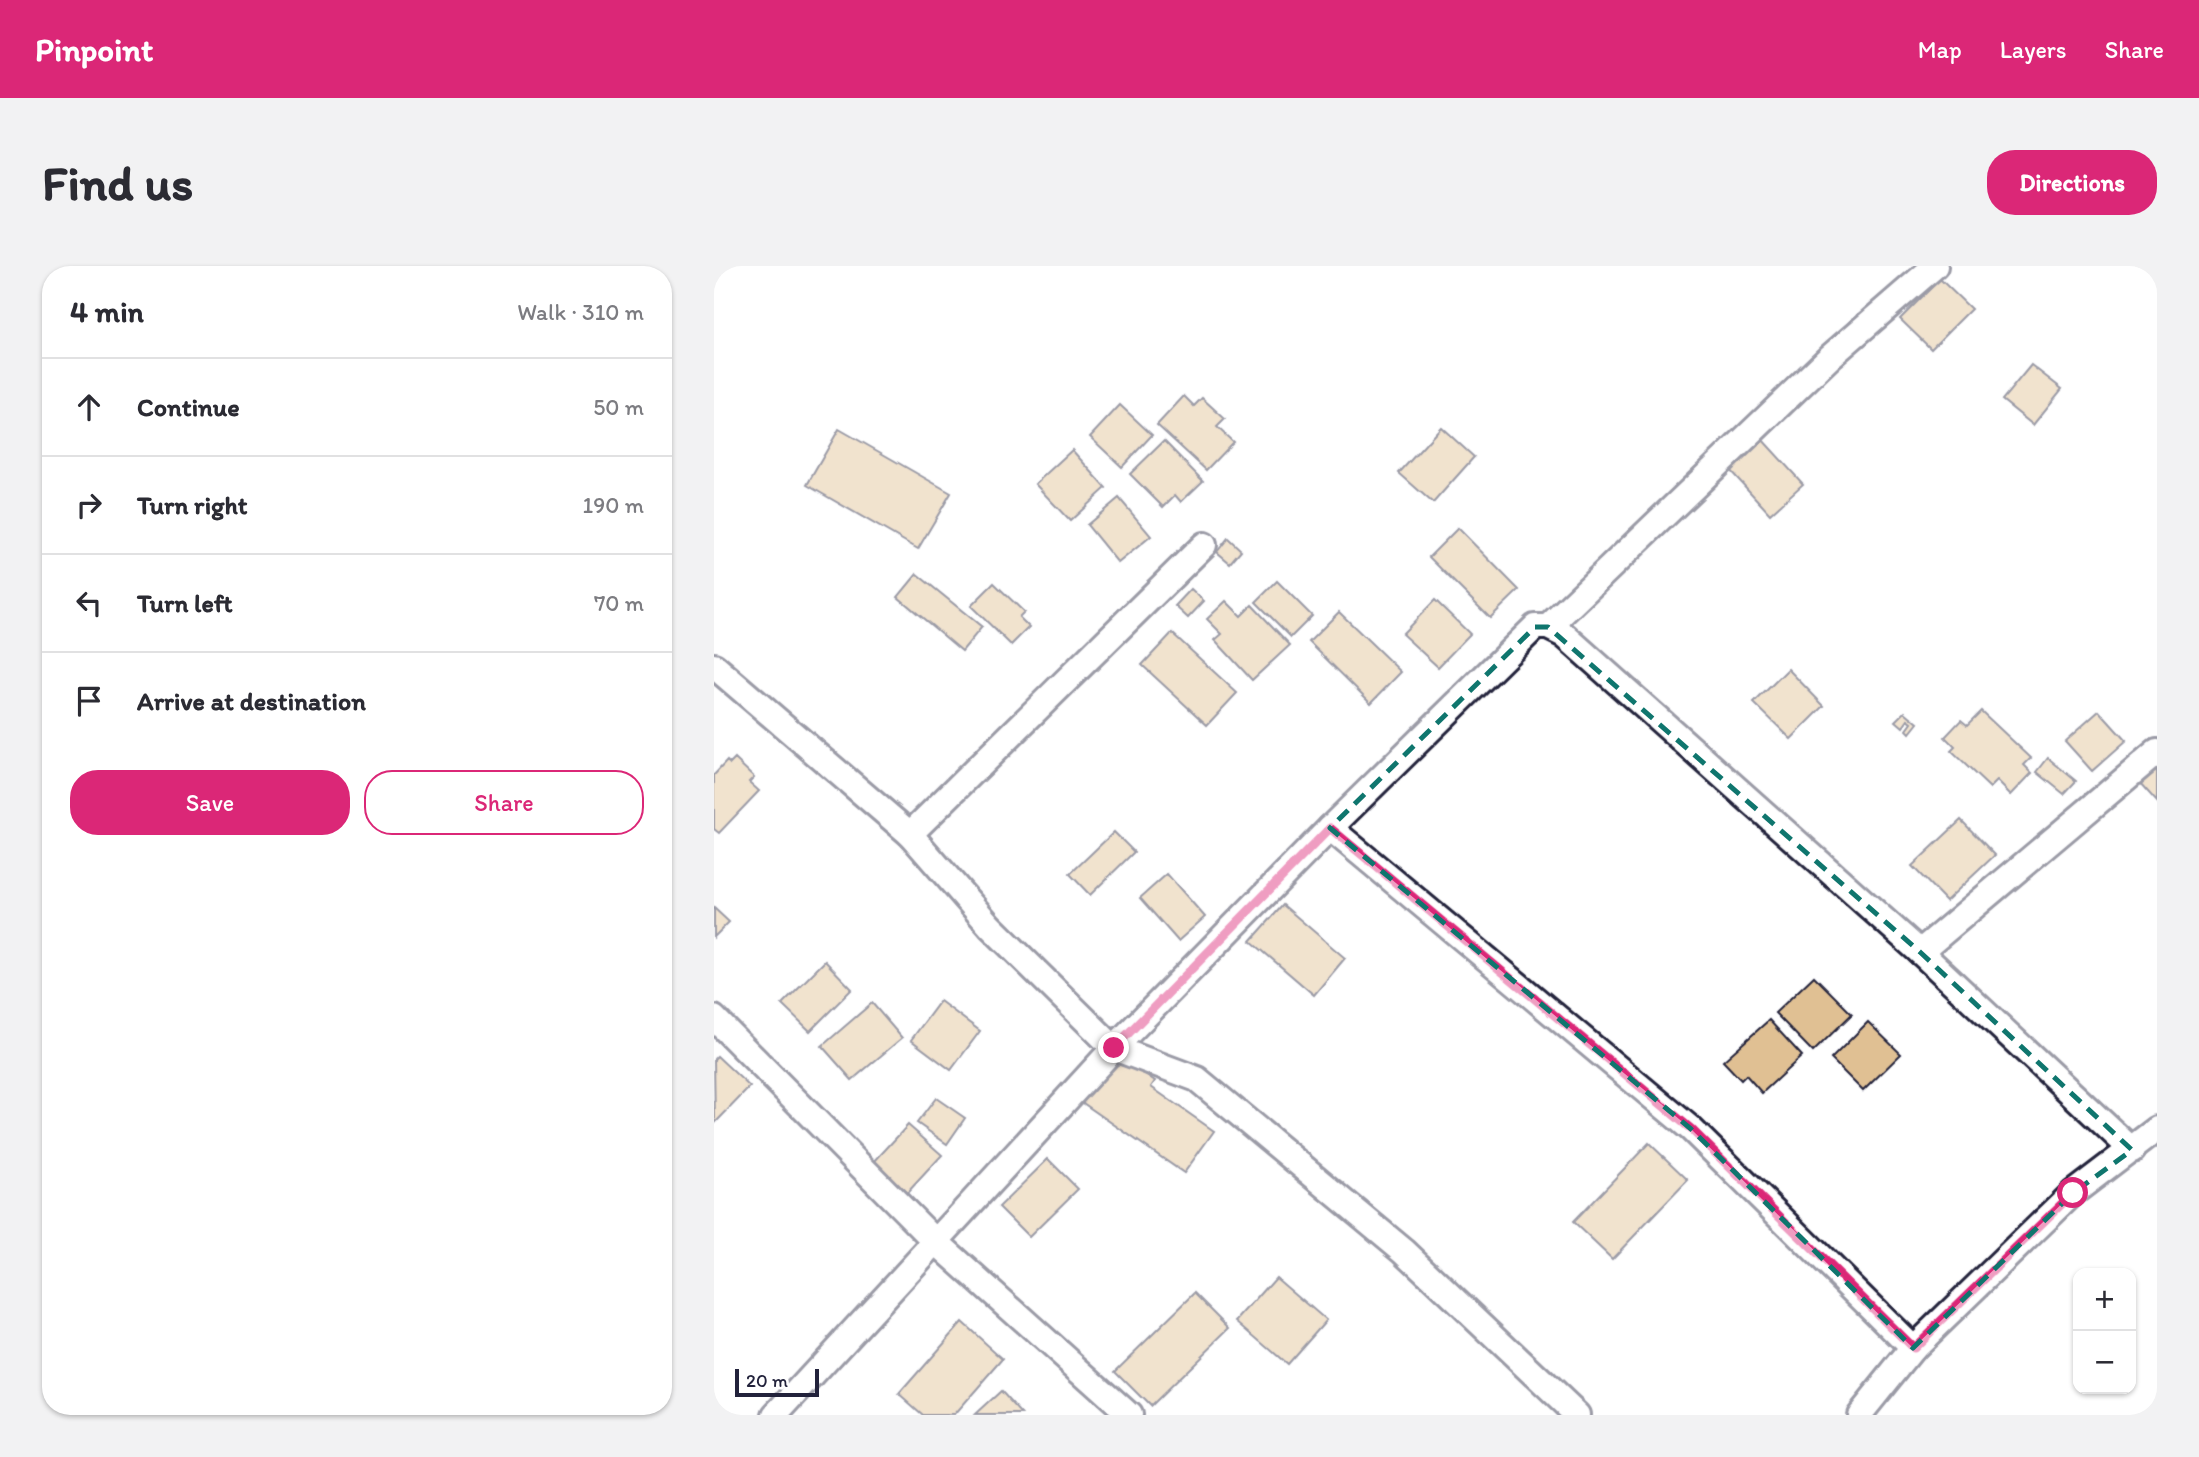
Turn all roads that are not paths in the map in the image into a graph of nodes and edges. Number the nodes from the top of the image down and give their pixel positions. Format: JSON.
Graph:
{"nodes":[{"id":1,"x":1936,"y":266,"type":"edge"},
{"id":2,"x":1205,"y":545,"type":"dead end"},
{"id":3,"x":1548,"y":626,"type":"junction"},
{"id":4,"x":714,"y":666,"type":"edge"},
{"id":5,"x":2157,"y":752,"type":"edge"},
{"id":6,"x":1330,"y":828,"type":"junction"},
{"id":7,"x":910,"y":834,"type":"junction"},
{"id":8,"x":1920,"y":952,"type":"junction"},
{"id":9,"x":714,"y":1018,"type":"edge"},
{"id":10,"x":1114,"y":1048,"type":"junction"},
{"id":11,"x":2157,"y":1129,"type":"edge"},
{"id":12,"x":2132,"y":1150,"type":"junction"},
{"id":13,"x":934,"y":1240,"type":"junction"},
{"id":14,"x":1913,"y":1348,"type":"junction"},
{"id":15,"x":776,"y":1415,"type":"edge"},
{"id":16,"x":1129,"y":1415,"type":"edge"},
{"id":17,"x":1577,"y":1415,"type":"edge"},
{"id":18,"x":1858,"y":1415,"type":"edge"}],
"edges":[{"from":1,"to":3,"type":"street"},
{"from":2,"to":7,"type":"street"},
{"from":3,"to":6,"type":"street"},
{"from":3,"to":8,"type":"street"},
{"from":4,"to":7,"type":"street"},
{"from":5,"to":8,"type":"street"},
{"from":6,"to":10,"type":"street"},
{"from":6,"to":14,"type":"street"},
{"from":7,"to":10,"type":"street"},
{"from":8,"to":12,"type":"street"},
{"from":9,"to":13,"type":"street"},
{"from":10,"to":13,"type":"street"},
{"from":10,"to":17,"type":"street"},
{"from":11,"to":12,"type":"street"},
{"from":12,"to":14,"type":"street"},
{"from":13,"to":15,"type":"street"},
{"from":13,"to":16,"type":"street"},
{"from":14,"to":18,"type":"street"}]}
